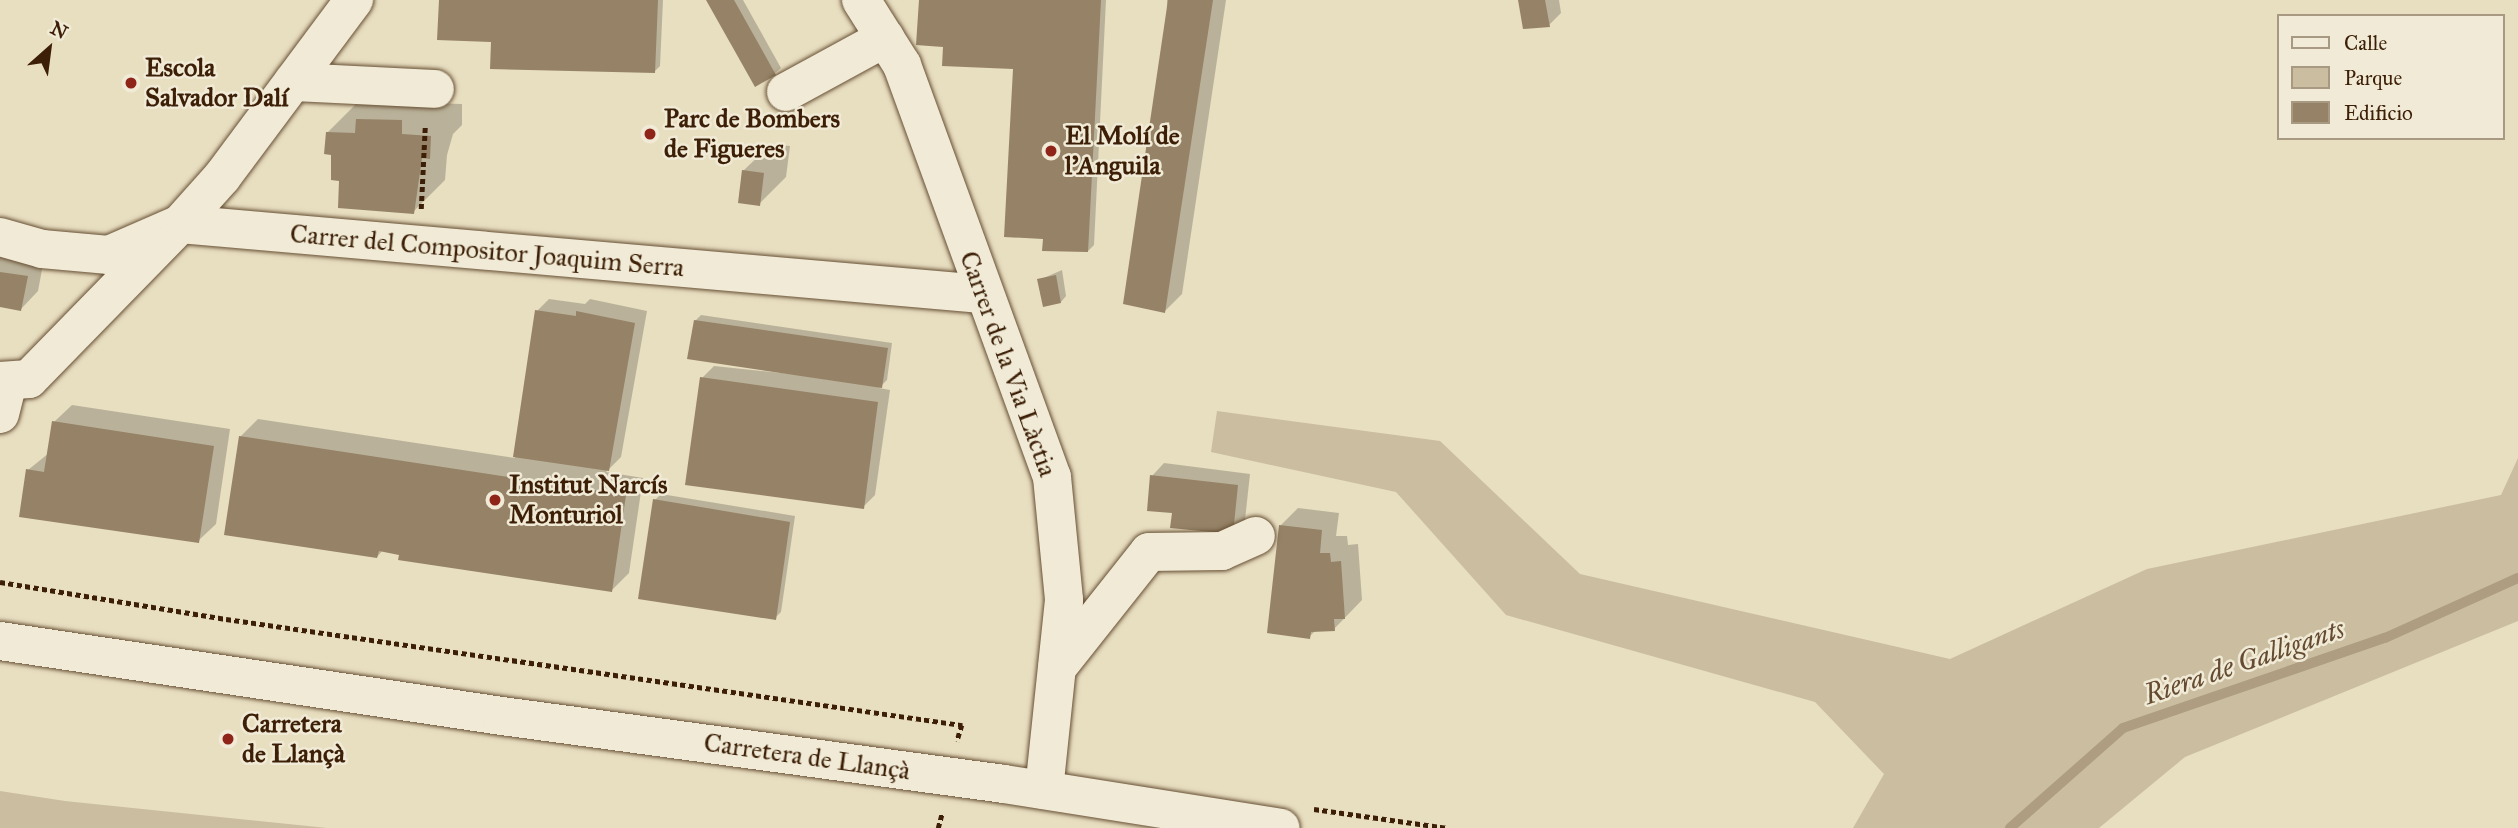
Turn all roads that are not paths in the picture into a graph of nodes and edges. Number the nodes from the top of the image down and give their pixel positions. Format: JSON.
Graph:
{"nodes":[{"id":1,"x":354,"y":0,"type":"edge"},
{"id":2,"x":861,"y":0,"type":"edge"},
{"id":3,"x":885,"y":38,"type":"junction"},
{"id":4,"x":293,"y":82,"type":"junction"},
{"id":5,"x":431,"y":89,"type":"road end"},
{"id":6,"x":786,"y":92,"type":"dead end"},
{"id":7,"x":222,"y":177,"type":"junction"},
{"id":8,"x":180,"y":224,"type":"junction"},
{"id":9,"x":242,"y":230,"type":"junction"},
{"id":10,"x":0,"y":237,"type":"edge"},
{"id":11,"x":79,"y":254,"type":"junction"},
{"id":12,"x":982,"y":294,"type":"junction"},
{"id":13,"x":89,"y":317,"type":"junction"},
{"id":14,"x":3,"y":393,"type":"edge"},
{"id":15,"x":1256,"y":536,"type":"dead end"},
{"id":16,"x":0,"y":641,"type":"edge"},
{"id":17,"x":1057,"y":668,"type":"junction"},
{"id":18,"x":1044,"y":790,"type":"junction"},
{"id":19,"x":1281,"y":828,"type":"edge"}],
"edges":[{"from":1,"to":4,"type":"street"},
{"from":2,"to":3,"type":"street","name":"Carrer de la Via Làctia"},
{"from":3,"to":6,"type":"street"},
{"from":3,"to":12,"type":"street","name":"Carrer de la Via Làctia"},
{"from":4,"to":5,"type":"street"},
{"from":4,"to":7,"type":"street"},
{"from":7,"to":8,"type":"street"},
{"from":7,"to":9,"type":"street"},
{"from":8,"to":9,"type":"street","name":"Carrer del Compositor Joaquim Serra"},
{"from":8,"to":11,"type":"street"},
{"from":8,"to":13,"type":"street"},
{"from":9,"to":12,"type":"street","name":"Carrer del Compositor Joaquim Serra"},
{"from":10,"to":11,"type":"street"},
{"from":11,"to":13,"type":"street"},
{"from":12,"to":17,"type":"street","name":"Carrer de la Via Làctia"},
{"from":13,"to":14,"type":"street"},
{"from":15,"to":17,"type":"street"},
{"from":16,"to":18,"type":"street","name":"Carretera de Llançà"},
{"from":17,"to":18,"type":"street","name":"Carrer de la Via Làctia"},
{"from":18,"to":19,"type":"street","name":"Carretera de Llançà"}]}
